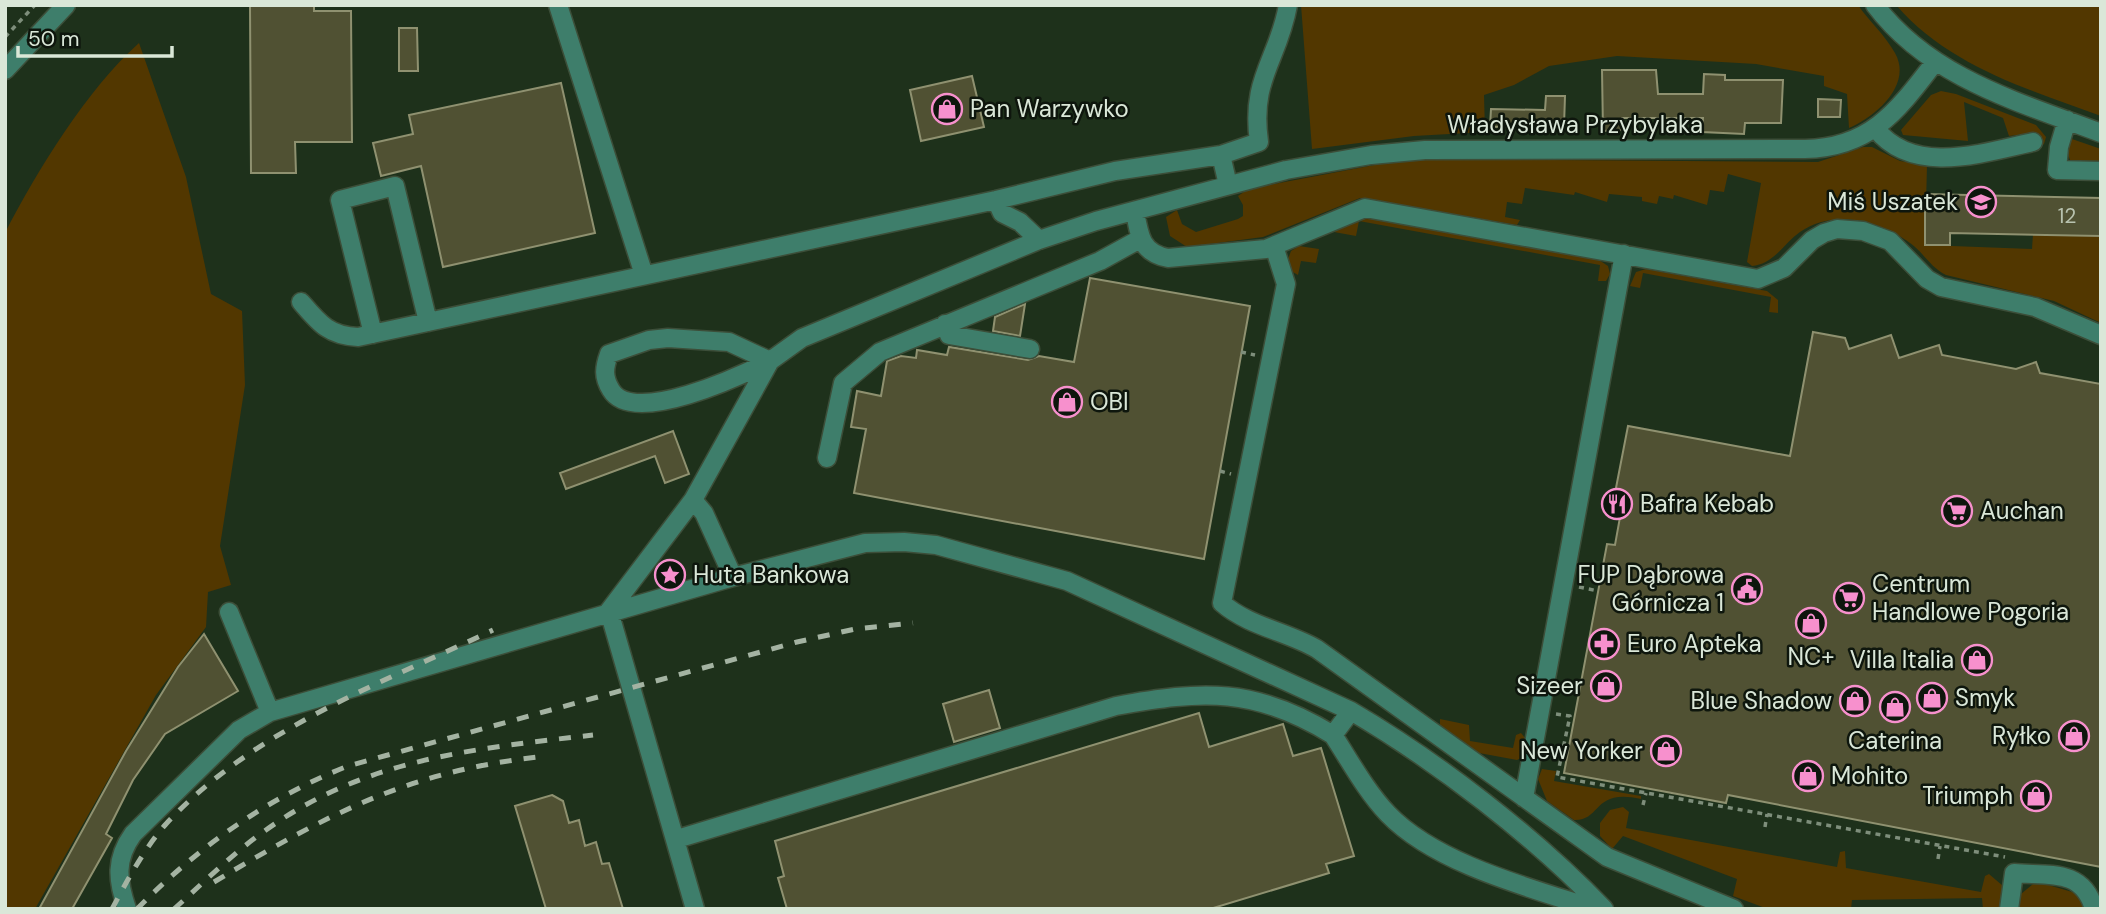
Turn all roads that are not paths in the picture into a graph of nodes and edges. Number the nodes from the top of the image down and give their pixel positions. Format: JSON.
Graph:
{"nodes":[{"id":1,"x":66,"y":5,"type":"edge"},
{"id":2,"x":558,"y":5,"type":"edge"},
{"id":3,"x":1288,"y":5,"type":"edge"},
{"id":4,"x":1875,"y":5,"type":"edge"},
{"id":5,"x":1935,"y":62,"type":"junction"},
{"id":6,"x":5,"y":70,"type":"edge"},
{"id":7,"x":2067,"y":120,"type":"junction"},
{"id":8,"x":1876,"y":129,"type":"junction"},
{"id":9,"x":2101,"y":133,"type":"edge"},
{"id":10,"x":2033,"y":142,"type":"dead end"},
{"id":11,"x":1221,"y":155,"type":"junction"},
{"id":12,"x":2101,"y":170,"type":"edge"},
{"id":13,"x":1228,"y":186,"type":"junction"},
{"id":14,"x":996,"y":200,"type":"junction"},
{"id":15,"x":1135,"y":211,"type":"junction"},
{"id":16,"x":1140,"y":239,"type":"junction"},
{"id":17,"x":1039,"y":240,"type":"junction"},
{"id":18,"x":1274,"y":246,"type":"junction"},
{"id":19,"x":1624,"y":254,"type":"junction"},
{"id":20,"x":644,"y":275,"type":"junction"},
{"id":21,"x":301,"y":302,"type":"dead end"},
{"id":22,"x":428,"y":322,"type":"junction"},
{"id":23,"x":945,"y":324,"type":"junction"},
{"id":24,"x":373,"y":334,"type":"junction"},
{"id":25,"x":2101,"y":335,"type":"edge"},
{"id":26,"x":1030,"y":349,"type":"dead end"},
{"id":27,"x":771,"y":361,"type":"junction"},
{"id":28,"x":827,"y":458,"type":"dead end"},
{"id":29,"x":693,"y":500,"type":"junction"},
{"id":30,"x":733,"y":577,"type":"junction"},
{"id":31,"x":609,"y":611,"type":"junction"},
{"id":32,"x":229,"y":612,"type":"dead end"},
{"id":33,"x":1351,"y":711,"type":"junction"},
{"id":34,"x":270,"y":712,"type":"junction"},
{"id":35,"x":1333,"y":735,"type":"junction"},
{"id":36,"x":1524,"y":798,"type":"junction"},
{"id":37,"x":677,"y":839,"type":"junction"},
{"id":38,"x":127,"y":909,"type":"edge"},
{"id":39,"x":695,"y":909,"type":"edge"},
{"id":40,"x":1595,"y":909,"type":"edge"},
{"id":41,"x":1604,"y":909,"type":"edge"},
{"id":42,"x":1734,"y":909,"type":"edge"},
{"id":43,"x":2009,"y":909,"type":"edge"},
{"id":44,"x":2094,"y":909,"type":"edge"}],
"edges":[{"from":1,"to":6,"type":"street"},
{"from":2,"to":20,"type":"street"},
{"from":3,"to":11,"type":"street"},
{"from":4,"to":5,"type":"street"},
{"from":5,"to":7,"type":"street"},
{"from":5,"to":8,"type":"street","name":"Władysława Przybylaka"},
{"from":7,"to":9,"type":"street"},
{"from":7,"to":12,"type":"street"},
{"from":8,"to":10,"type":"street"},
{"from":8,"to":13,"type":"street","name":"Władysława Przybylaka"},
{"from":11,"to":13,"type":"street"},
{"from":11,"to":14,"type":"street"},
{"from":13,"to":15,"type":"street","name":"Władysława Przybylaka"},
{"from":14,"to":17,"type":"street"},
{"from":14,"to":20,"type":"street"},
{"from":15,"to":16,"type":"street"},
{"from":15,"to":17,"type":"street","name":"Władysława Przybylaka"},
{"from":16,"to":18,"type":"street"},
{"from":16,"to":23,"type":"street"},
{"from":17,"to":27,"type":"street","name":"Władysława Przybylaka"},
{"from":18,"to":19,"type":"street"},
{"from":18,"to":36,"type":"street"},
{"from":19,"to":25,"type":"street"},
{"from":19,"to":36,"type":"street"},
{"from":20,"to":22,"type":"street"},
{"from":21,"to":24,"type":"street"},
{"from":22,"to":24,"type":"street"},
{"from":22,"to":24,"type":"street"},
{"from":23,"to":26,"type":"street"},
{"from":23,"to":28,"type":"street"},
{"from":27,"to":27,"type":"street"},
{"from":27,"to":29,"type":"street"},
{"from":29,"to":30,"type":"street"},
{"from":29,"to":31,"type":"street"},
{"from":30,"to":31,"type":"street"},
{"from":30,"to":33,"type":"street"},
{"from":31,"to":34,"type":"street"},
{"from":31,"to":37,"type":"street"},
{"from":32,"to":34,"type":"street"},
{"from":33,"to":35,"type":"street"},
{"from":33,"to":41,"type":"street"},
{"from":34,"to":38,"type":"street"},
{"from":35,"to":37,"type":"street"},
{"from":35,"to":40,"type":"street"},
{"from":36,"to":42,"type":"street"},
{"from":37,"to":39,"type":"street"},
{"from":43,"to":44,"type":"street"}]}
